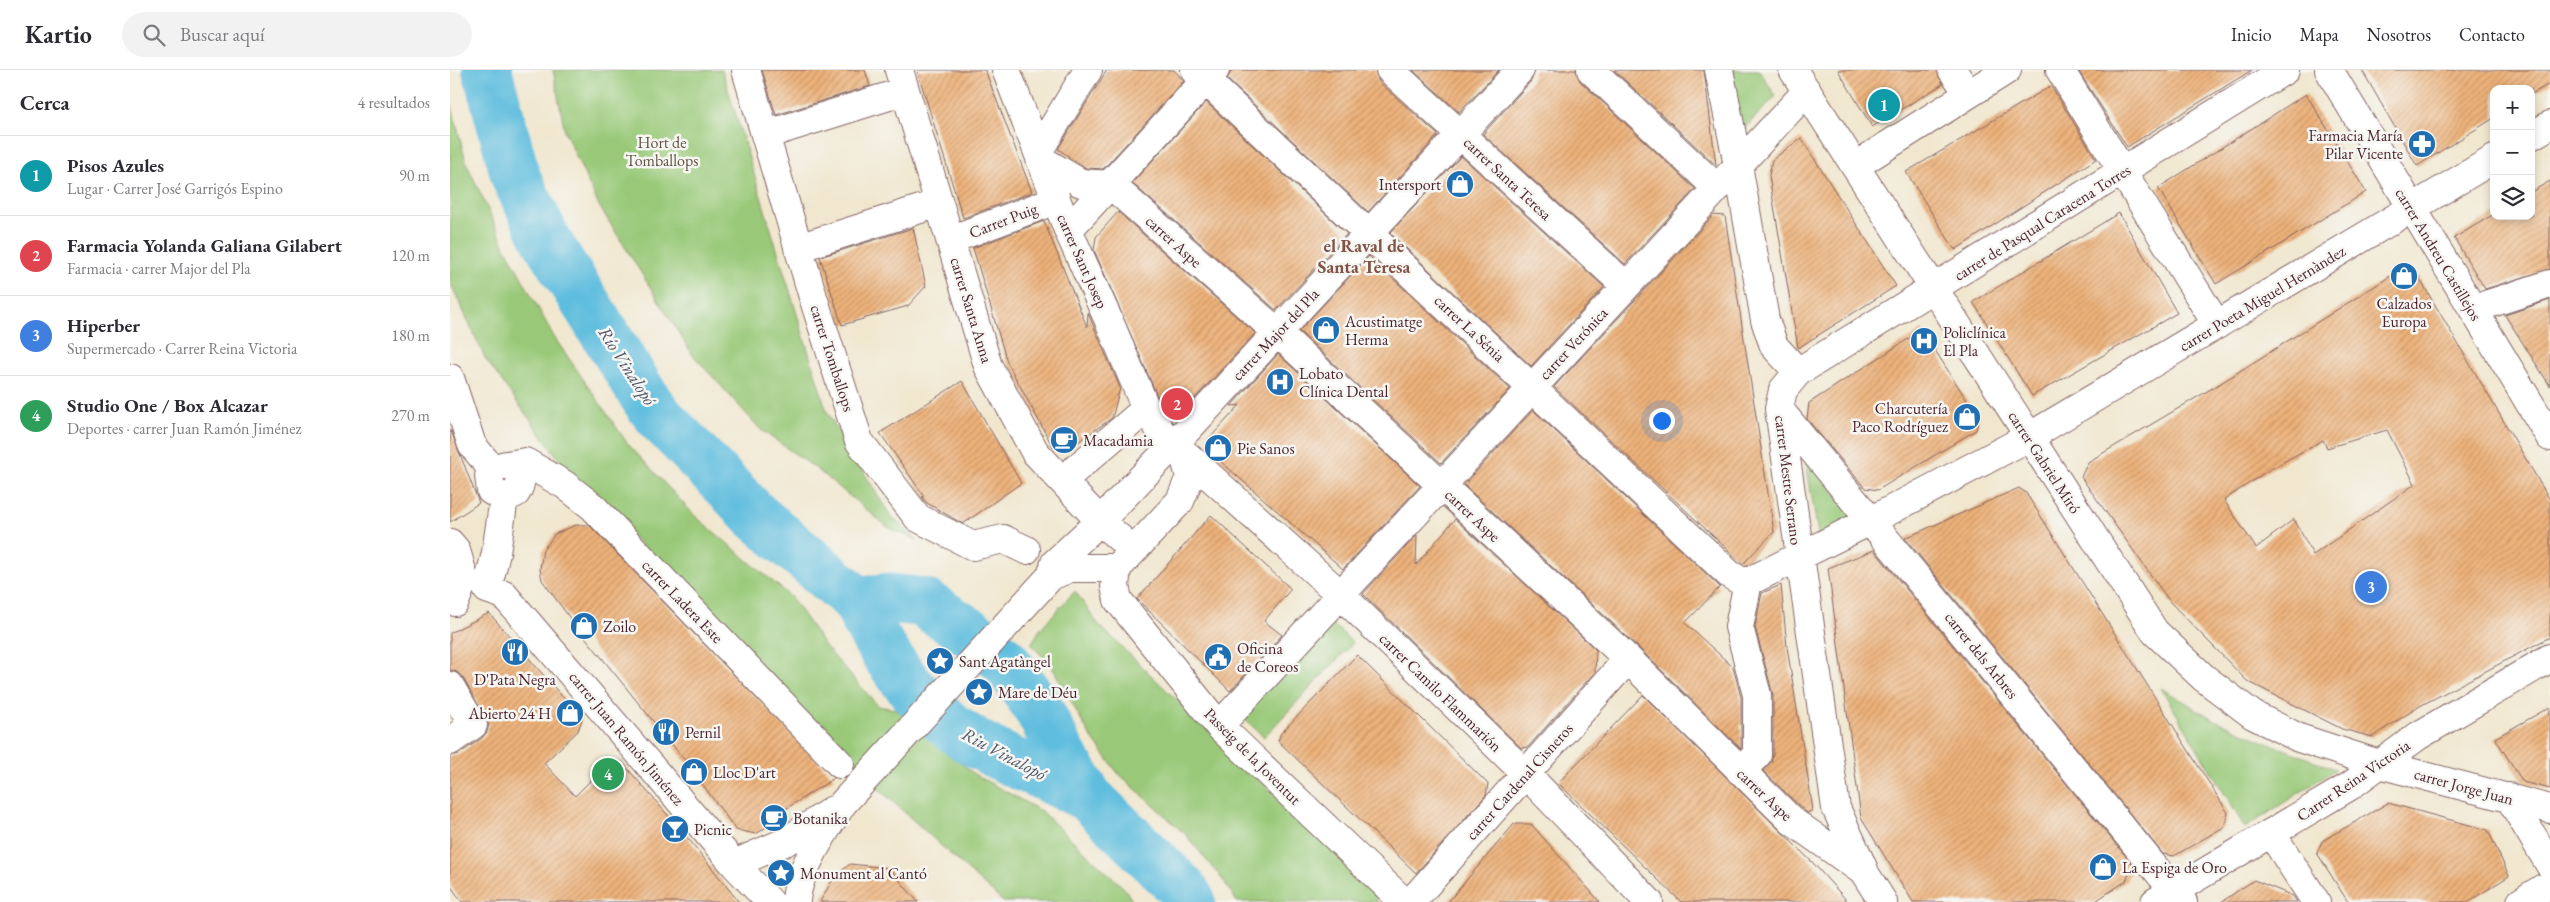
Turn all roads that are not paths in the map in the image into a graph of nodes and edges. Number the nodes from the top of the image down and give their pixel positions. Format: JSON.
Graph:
{"nodes":[{"id":1,"x":746,"y":70,"type":"edge"},
{"id":2,"x":1006,"y":70,"type":"edge"},
{"id":3,"x":1088,"y":70,"type":"edge"},
{"id":4,"x":1390,"y":70,"type":"edge"},
{"id":5,"x":1520,"y":70,"type":"edge"},
{"id":6,"x":1592,"y":70,"type":"edge"},
{"id":7,"x":1719,"y":70,"type":"edge"},
{"id":8,"x":1952,"y":70,"type":"edge"},
{"id":9,"x":2007,"y":70,"type":"edge"},
{"id":10,"x":2060,"y":70,"type":"edge"},
{"id":11,"x":2285,"y":70,"type":"edge"},
{"id":12,"x":2329,"y":70,"type":"edge"},
{"id":13,"x":1205,"y":74,"type":"edge"},
{"id":14,"x":902,"y":80,"type":"edge"},
{"id":15,"x":1800,"y":81,"type":"edge"},
{"id":16,"x":1969,"y":94,"type":"junction"},
{"id":17,"x":2550,"y":125,"type":"edge"},
{"id":18,"x":1460,"y":134,"type":"junction"},
{"id":19,"x":2535,"y":134,"type":"edge"},
{"id":20,"x":765,"y":135,"type":"junction"},
{"id":21,"x":1039,"y":155,"type":"junction"},
{"id":22,"x":2490,"y":161,"type":"edge"},
{"id":23,"x":1738,"y":164,"type":"junction"},
{"id":24,"x":1855,"y":166,"type":"junction"},
{"id":25,"x":2124,"y":171,"type":"junction"},
{"id":26,"x":1111,"y":185,"type":"junction"},
{"id":27,"x":1717,"y":188,"type":"junction"},
{"id":28,"x":1056,"y":200,"type":"junction"},
{"id":29,"x":939,"y":203,"type":"junction"},
{"id":30,"x":2411,"y":208,"type":"junction"},
{"id":31,"x":1068,"y":230,"type":"junction"},
{"id":32,"x":1369,"y":233,"type":"junction"},
{"id":33,"x":950,"y":240,"type":"junction"},
{"id":34,"x":798,"y":248,"type":"junction"},
{"id":35,"x":2550,"y":284,"type":"edge"},
{"id":36,"x":1626,"y":286,"type":"junction"},
{"id":37,"x":1934,"y":288,"type":"junction"},
{"id":38,"x":2473,"y":309,"type":"junction"},
{"id":39,"x":2217,"y":325,"type":"junction"},
{"id":40,"x":1277,"y":332,"type":"junction"},
{"id":41,"x":1798,"y":372,"type":"junction"},
{"id":42,"x":450,"y":378,"type":"edge"},
{"id":43,"x":1532,"y":387,"type":"junction"},
{"id":44,"x":1146,"y":409,"type":"junction"},
{"id":45,"x":1779,"y":409,"type":"junction"},
{"id":46,"x":2029,"y":437,"type":"junction"},
{"id":47,"x":2550,"y":437,"type":"edge"},
{"id":48,"x":1179,"y":449,"type":"junction"},
{"id":49,"x":507,"y":480,"type":"junction"},
{"id":50,"x":1063,"y":480,"type":"junction"},
{"id":51,"x":1441,"y":485,"type":"junction"},
{"id":52,"x":1224,"y":490,"type":"junction"},
{"id":53,"x":1180,"y":500,"type":"junction"},
{"id":54,"x":1872,"y":520,"type":"junction"},
{"id":55,"x":1100,"y":521,"type":"junction"},
{"id":56,"x":450,"y":543,"type":"edge"},
{"id":57,"x":1026,"y":550,"type":"dead end"},
{"id":58,"x":1799,"y":555,"type":"junction"},
{"id":59,"x":1125,"y":559,"type":"junction"},
{"id":60,"x":1051,"y":576,"type":"junction"},
{"id":61,"x":1748,"y":582,"type":"junction"},
{"id":62,"x":487,"y":589,"type":"junction"},
{"id":63,"x":1341,"y":595,"type":"junction"},
{"id":64,"x":453,"y":603,"type":"edge"},
{"id":65,"x":2550,"y":658,"type":"edge"},
{"id":66,"x":1628,"y":659,"type":"junction"},
{"id":67,"x":450,"y":686,"type":"edge"},
{"id":68,"x":1219,"y":726,"type":"junction"},
{"id":69,"x":450,"y":741,"type":"edge"},
{"id":70,"x":840,"y":764,"type":"dead end"},
{"id":71,"x":2378,"y":764,"type":"junction"},
{"id":72,"x":1740,"y":771,"type":"junction"},
{"id":73,"x":1525,"y":773,"type":"junction"},
{"id":74,"x":2509,"y":797,"type":"junction"},
{"id":75,"x":843,"y":803,"type":"junction"},
{"id":76,"x":2550,"y":809,"type":"edge"},
{"id":77,"x":2272,"y":833,"type":"junction"},
{"id":78,"x":734,"y":864,"type":"junction"},
{"id":79,"x":2550,"y":865,"type":"edge"},
{"id":80,"x":1864,"y":872,"type":"junction"},
{"id":81,"x":2550,"y":884,"type":"edge"},
{"id":82,"x":796,"y":897,"type":"edge"},
{"id":83,"x":2170,"y":898,"type":"edge"},
{"id":84,"x":762,"y":900,"type":"edge"},
{"id":85,"x":1404,"y":902,"type":"edge"},
{"id":86,"x":1410,"y":902,"type":"edge"},
{"id":87,"x":1649,"y":902,"type":"edge"},
{"id":88,"x":1883,"y":902,"type":"edge"},
{"id":89,"x":2316,"y":902,"type":"edge"},
{"id":90,"x":2521,"y":902,"type":"edge"}],
"edges":[{"from":1,"to":20,"type":"street","name":"carrer Tomballops"},
{"from":2,"to":21,"type":"street","name":"carrer Sant Josep"},
{"from":3,"to":21,"type":"street"},
{"from":4,"to":18,"type":"street","name":"carrer Santa Teresa"},
{"from":5,"to":18,"type":"street","name":"carrer Major del Pla"},
{"from":6,"to":27,"type":"street"},
{"from":7,"to":23,"type":"street"},
{"from":8,"to":16,"type":"street"},
{"from":9,"to":16,"type":"street"},
{"from":10,"to":25,"type":"street"},
{"from":11,"to":25,"type":"street","name":"carrer de Pasqual Caracena Torres"},
{"from":12,"to":30,"type":"street","name":"carrer Andreu Castillejos"},
{"from":13,"to":26,"type":"street"},
{"from":13,"to":32,"type":"street","name":"carrer La Sénia"},
{"from":14,"to":20,"type":"street"},
{"from":14,"to":29,"type":"street","name":"carrer Santa Anna"},
{"from":15,"to":23,"type":"street","name":"carrer Verónica"},
{"from":15,"to":24,"type":"street","name":"carrer Gabriel Miró"},
{"from":16,"to":24,"type":"street"},
{"from":17,"to":19,"type":"street"},
{"from":18,"to":32,"type":"street","name":"carrer Major del Pla"},
{"from":18,"to":36,"type":"street","name":"carrer Santa Teresa"},
{"from":20,"to":34,"type":"street","name":"carrer Tomballops"},
{"from":21,"to":26,"type":"street"},
{"from":21,"to":28,"type":"street","name":"carrer Sant Josep"},
{"from":22,"to":30,"type":"street","name":"carrer Poeta Miguel Hernàndez"},
{"from":23,"to":27,"type":"street","name":"carrer Verónica"},
{"from":23,"to":41,"type":"street"},
{"from":24,"to":37,"type":"street","name":"carrer Gabriel Miró"},
{"from":25,"to":37,"type":"street","name":"carrer de Pasqual Caracena Torres"},
{"from":25,"to":39,"type":"street"},
{"from":26,"to":31,"type":"street"},
{"from":26,"to":40,"type":"street","name":"carrer Aspe"},
{"from":27,"to":36,"type":"street","name":"carrer Verónica"},
{"from":28,"to":31,"type":"street","name":"carrer Sant Josep"},
{"from":28,"to":33,"type":"street","name":"Carrer Puig"},
{"from":29,"to":33,"type":"street","name":"carrer Santa Anna"},
{"from":29,"to":34,"type":"street"},
{"from":30,"to":38,"type":"street","name":"carrer Andreu Castillejos"},
{"from":30,"to":39,"type":"street","name":"carrer Poeta Miguel Hernàndez"},
{"from":31,"to":44,"type":"street","name":"carrer Sant Josep"},
{"from":32,"to":40,"type":"street","name":"carrer Major del Pla"},
{"from":32,"to":43,"type":"street","name":"carrer La Sénia"},
{"from":33,"to":50,"type":"street","name":"carrer Santa Anna"},
{"from":34,"to":57,"type":"street","name":"carrer Tomballops"},
{"from":35,"to":38,"type":"street"},
{"from":36,"to":43,"type":"street","name":"carrer Verónica"},
{"from":37,"to":41,"type":"street","name":"carrer de Pasqual Caracena Torres"},
{"from":37,"to":46,"type":"street","name":"carrer Gabriel Miró"},
{"from":38,"to":47,"type":"street","name":"carrer Andreu Castillejos"},
{"from":39,"to":46,"type":"street","name":"carrer Poeta Miguel Hernàndez"},
{"from":40,"to":48,"type":"street","name":"carrer Major del Pla"},
{"from":40,"to":51,"type":"street","name":"carrer Aspe"},
{"from":41,"to":45,"type":"street","name":"carrer Mestre Serrano"},
{"from":42,"to":49,"type":"street"},
{"from":43,"to":51,"type":"street","name":"carrer Verónica"},
{"from":43,"to":61,"type":"street","name":"carrer La Sénia"},
{"from":44,"to":48,"type":"street","name":"carrer Sant Josep"},
{"from":44,"to":50,"type":"street"},
{"from":45,"to":54,"type":"street","name":"carrer dels Arbres"},
{"from":45,"to":58,"type":"street","name":"carrer Mestre Serrano"},
{"from":46,"to":54,"type":"street","name":"carrer Poeta Miguel Hernàndez"},
{"from":46,"to":71,"type":"street","name":"carrer Gabriel Miró"},
{"from":48,"to":52,"type":"street","name":"carrer Sant Josep"},
{"from":48,"to":53,"type":"street"},
{"from":48,"to":55,"type":"street","name":"carrer Major del Pla"},
{"from":49,"to":62,"type":"street"},
{"from":49,"to":70,"type":"street","name":"carrer Ladera Este"},
{"from":50,"to":55,"type":"street","name":"carrer Santa Anna"},
{"from":51,"to":63,"type":"street","name":"carrer Verónica"},
{"from":51,"to":66,"type":"street","name":"carrer Aspe"},
{"from":52,"to":53,"type":"street"},
{"from":52,"to":63,"type":"street","name":"carrer Camilo Flammarión"},
{"from":53,"to":59,"type":"street"},
{"from":54,"to":58,"type":"street","name":"carrer Poeta Miguel Hernàndez"},
{"from":54,"to":83,"type":"street","name":"carrer dels Arbres"},
{"from":55,"to":59,"type":"street","name":"carrer Santa Anna"},
{"from":55,"to":60,"type":"street","name":"carrer Major del Pla"},
{"from":56,"to":64,"type":"street"},
{"from":58,"to":61,"type":"street","name":"carrer Poeta Miguel Hernàndez"},
{"from":58,"to":80,"type":"street","name":"carrer Mestre Serrano"},
{"from":59,"to":60,"type":"street"},
{"from":59,"to":68,"type":"street","name":"Passeig de la Joventut"},
{"from":60,"to":75,"type":"street","name":"carrer Major del Pla"},
{"from":61,"to":72,"type":"street"},
{"from":62,"to":64,"type":"street"},
{"from":62,"to":78,"type":"street","name":"carrer Juan Ramón Jiménez"},
{"from":63,"to":68,"type":"street","name":"carrer Verónica"},
{"from":63,"to":73,"type":"street","name":"carrer Camilo Flammarión"},
{"from":65,"to":71,"type":"street","name":"Carrer Reina Victoria"},
{"from":66,"to":72,"type":"street","name":"carrer Aspe"},
{"from":66,"to":73,"type":"street","name":"carrer Cardenal Cisneros"},
{"from":67,"to":69,"type":"street"},
{"from":68,"to":85,"type":"street","name":"Passeig de la Joventut"},
{"from":71,"to":74,"type":"street","name":"carrer Jorge Juan"},
{"from":71,"to":77,"type":"street","name":"Carrer Reina Victoria"},
{"from":72,"to":80,"type":"street","name":"carrer Aspe"},
{"from":73,"to":86,"type":"street","name":"carrer Cardenal Cisneros"},
{"from":73,"to":87,"type":"street","name":"carrer Camilo Flammarión"},
{"from":74,"to":76,"type":"street","name":"carrer Jorge Juan"},
{"from":74,"to":79,"type":"street"},
{"from":75,"to":78,"type":"street"},
{"from":75,"to":82,"type":"street"},
{"from":77,"to":83,"type":"street","name":"Carrer Reina Victoria"},
{"from":77,"to":89,"type":"street"},
{"from":78,"to":84,"type":"street","name":"carrer Juan Ramón Jiménez"},
{"from":80,"to":88,"type":"street","name":"carrer Aspe"},
{"from":81,"to":90,"type":"street"},
{"from":82,"to":84,"type":"street"}]}
